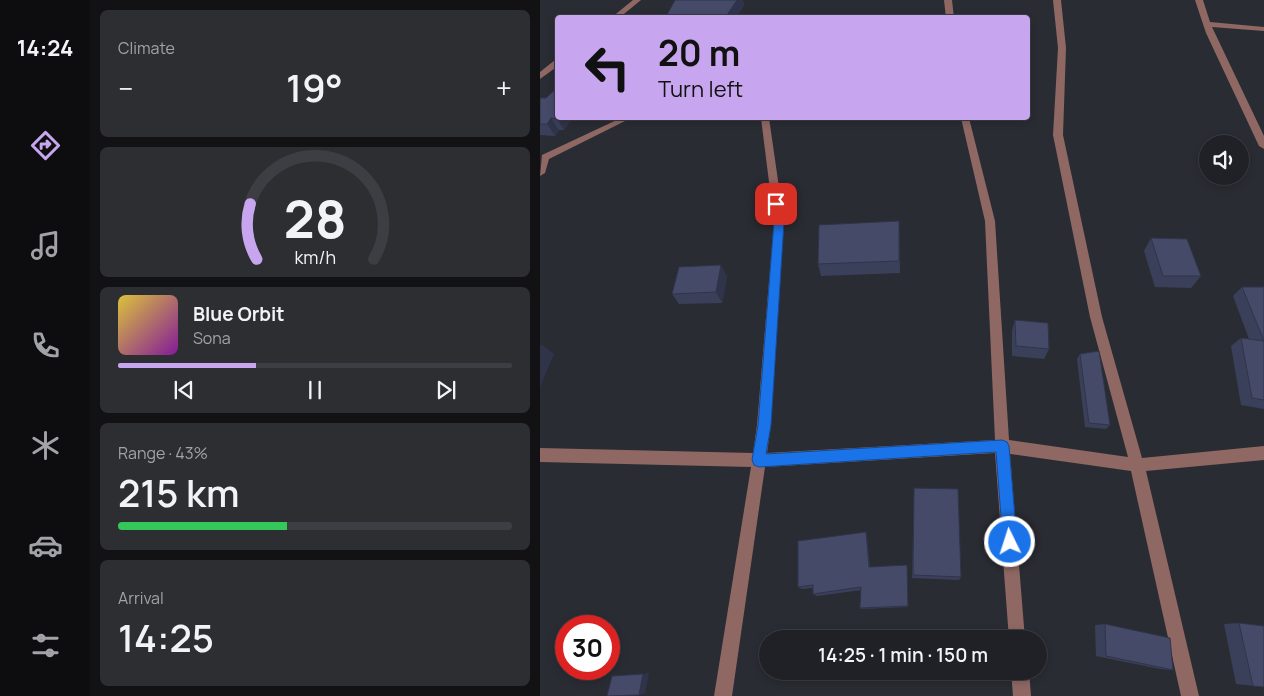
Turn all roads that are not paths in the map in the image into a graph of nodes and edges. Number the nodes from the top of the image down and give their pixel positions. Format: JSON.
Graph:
{"nodes":[{"id":1,"x":637,"y":0,"type":"edge"},
{"id":2,"x":948,"y":0,"type":"edge"},
{"id":3,"x":1057,"y":0,"type":"edge"},
{"id":4,"x":1199,"y":0,"type":"edge"},
{"id":5,"x":618,"y":15,"type":"edge"},
{"id":6,"x":950,"y":15,"type":"edge"},
{"id":7,"x":1207,"y":24,"type":"junction"},
{"id":8,"x":1264,"y":29,"type":"edge"},
{"id":9,"x":555,"y":64,"type":"edge"},
{"id":10,"x":540,"y":76,"type":"edge"},
{"id":11,"x":623,"y":120,"type":"edge"},
{"id":12,"x":765,"y":120,"type":"edge"},
{"id":13,"x":965,"y":120,"type":"edge"},
{"id":14,"x":1264,"y":146,"type":"edge"},
{"id":15,"x":540,"y":173,"type":"edge"},
{"id":16,"x":1002,"y":446,"type":"junction"},
{"id":17,"x":1264,"y":453,"type":"edge"},
{"id":18,"x":540,"y":455,"type":"edge"},
{"id":19,"x":759,"y":460,"type":"junction"},
{"id":20,"x":1137,"y":465,"type":"junction"},
{"id":21,"x":1016,"y":630,"type":"edge"},
{"id":22,"x":1021,"y":680,"type":"edge"},
{"id":23,"x":723,"y":696,"type":"edge"},
{"id":24,"x":1022,"y":696,"type":"edge"},
{"id":25,"x":1190,"y":696,"type":"edge"}],
"edges":[{"from":1,"to":5,"type":"street"},
{"from":2,"to":6,"type":"street"},
{"from":3,"to":20,"type":"street"},
{"from":4,"to":7,"type":"street"},
{"from":7,"to":8,"type":"street"},
{"from":7,"to":14,"type":"street"},
{"from":9,"to":10,"type":"street"},
{"from":11,"to":15,"type":"street"},
{"from":12,"to":19,"type":"street"},
{"from":13,"to":16,"type":"street"},
{"from":16,"to":19,"type":"street"},
{"from":16,"to":20,"type":"street"},
{"from":16,"to":21,"type":"street"},
{"from":17,"to":20,"type":"street"},
{"from":18,"to":19,"type":"street"},
{"from":19,"to":23,"type":"street"},
{"from":20,"to":25,"type":"street"},
{"from":22,"to":24,"type":"street"}]}
